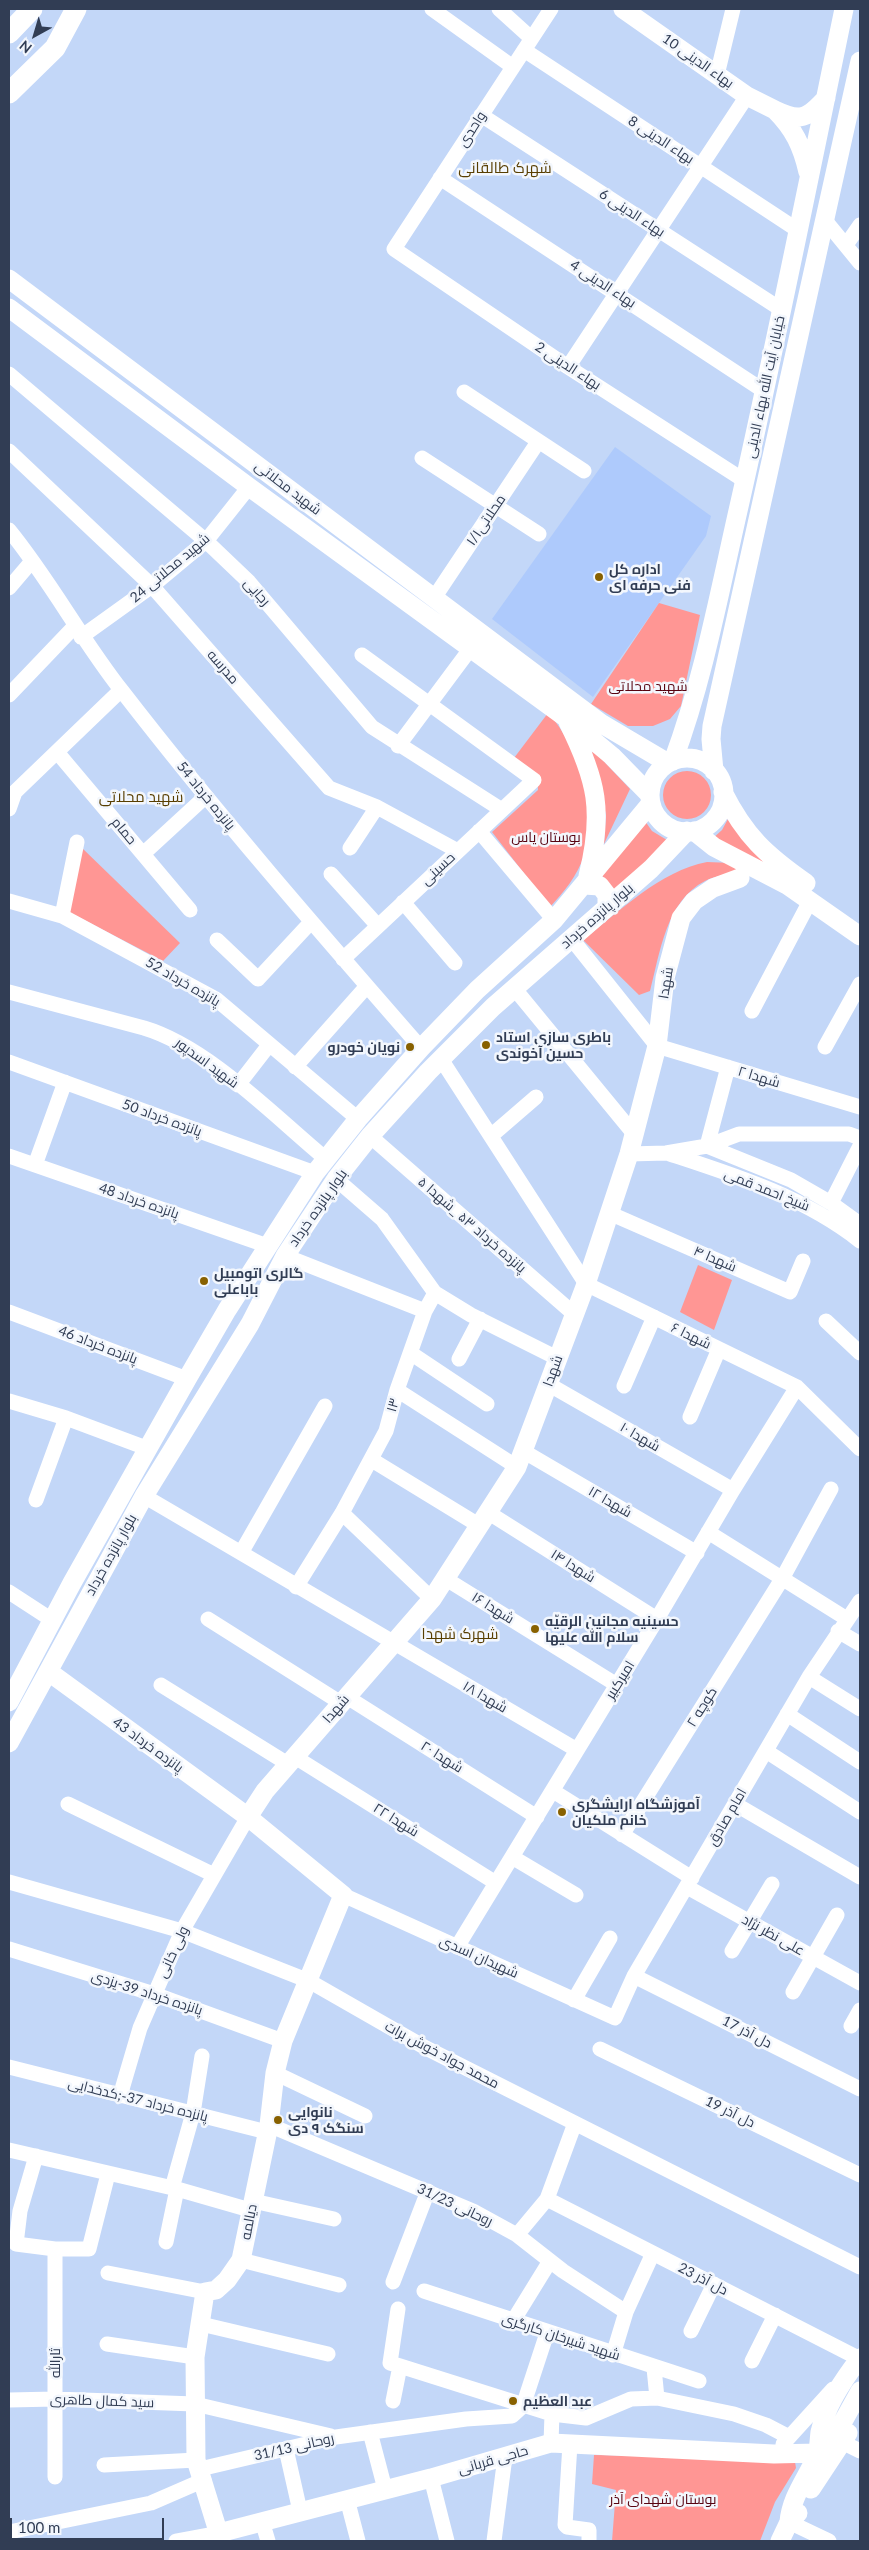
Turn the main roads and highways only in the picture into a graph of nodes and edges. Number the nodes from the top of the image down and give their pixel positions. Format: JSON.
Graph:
{"nodes":[{"id":1,"x":32,"y":9,"type":"edge"},
{"id":2,"x":75,"y":9,"type":"edge"},
{"id":3,"x":623,"y":9,"type":"edge"},
{"id":4,"x":844,"y":9,"type":"edge"},
{"id":5,"x":9,"y":33,"type":"edge"},
{"id":6,"x":860,"y":61,"type":"edge"},
{"id":7,"x":9,"y":78,"type":"edge"},
{"id":8,"x":9,"y":93,"type":"edge"},
{"id":9,"x":826,"y":98,"type":"junction"},
{"id":10,"x":775,"y":110,"type":"junction"},
{"id":11,"x":810,"y":178,"type":"junction"},
{"id":12,"x":9,"y":279,"type":"edge"},
{"id":13,"x":9,"y":308,"type":"edge"},
{"id":14,"x":565,"y":717,"type":"junction"},
{"id":15,"x":687,"y":721,"type":"junction"},
{"id":16,"x":712,"y":726,"type":"junction"},
{"id":17,"x":624,"y":736,"type":"junction"},
{"id":18,"x":612,"y":756,"type":"junction"},
{"id":19,"x":670,"y":762,"type":"junction"},
{"id":20,"x":714,"y":771,"type":"junction"},
{"id":21,"x":724,"y":792,"type":"junction"},
{"id":22,"x":650,"y":799,"type":"junction"},
{"id":23,"x":690,"y":831,"type":"junction"},
{"id":24,"x":742,"y":870,"type":"junction"},
{"id":25,"x":585,"y":883,"type":"junction"},
{"id":26,"x":607,"y":906,"type":"junction"},
{"id":27,"x":860,"y":921,"type":"edge"},
{"id":28,"x":860,"y":936,"type":"edge"},
{"id":29,"x":49,"y":1672,"type":"junction"},
{"id":30,"x":9,"y":1702,"type":"edge"},
{"id":31,"x":9,"y":1743,"type":"edge"},
{"id":32,"x":248,"y":1818,"type":"junction"},
{"id":33,"x":343,"y":1895,"type":"joint"},
{"id":34,"x":857,"y":2363,"type":"edge"},
{"id":35,"x":860,"y":2391,"type":"edge"},
{"id":36,"x":829,"y":2406,"type":"junction"},
{"id":37,"x":854,"y":2411,"type":"edge"},
{"id":38,"x":852,"y":2447,"type":"edge"},
{"id":39,"x":818,"y":2454,"type":"junction"},
{"id":40,"x":789,"y":2522,"type":"junction"},
{"id":41,"x":220,"y":2537,"type":"edge"},
{"id":42,"x":780,"y":2541,"type":"edge"}],
"edges":[{"from":1,"to":5,"type":"highway"},
{"from":2,"to":7,"type":"highway"},
{"from":2,"to":8,"type":"highway"},
{"from":3,"to":10,"type":"main road","name":"بهاء الدینی 10"},
{"from":4,"to":9,"type":"main road","name":"خیابان آیت الله بهاء الدینی"},
{"from":6,"to":16,"type":"main road","name":"خیابان آیت الله بهاء الدینی"},
{"from":9,"to":10,"type":"main road"},
{"from":9,"to":11,"type":"main road","name":"خیابان آیت الله بهاء الدینی"},
{"from":10,"to":11,"type":"main road"},
{"from":11,"to":15,"type":"main road","name":"خیابان آیت الله بهاء الدینی"},
{"from":12,"to":17,"type":"main road","name":"شهید محلاتی"},
{"from":13,"to":14,"type":"main road","name":"شهید محلاتی"},
{"from":14,"to":18,"type":"main road","name":"شهید محلاتی"},
{"from":14,"to":25,"type":"main road"},
{"from":15,"to":16,"type":"main road"},
{"from":15,"to":19,"type":"main road","name":"خیابان آیت الله بهاء الدینی"},
{"from":16,"to":20,"type":"main road","name":"خیابان آیت الله بهاء الدینی"},
{"from":17,"to":18,"type":"main road"},
{"from":17,"to":19,"type":"main road","name":"شهید محلاتی"},
{"from":18,"to":22,"type":"main road","name":"شهید محلاتی"},
{"from":19,"to":20,"type":"main road"},
{"from":19,"to":22,"type":"main road"},
{"from":20,"to":21,"type":"main road"},
{"from":21,"to":23,"type":"main road"},
{"from":21,"to":27,"type":"main road"},
{"from":22,"to":23,"type":"main road"},
{"from":22,"to":25,"type":"main road","name":"بلوار پانزده خرداد"},
{"from":23,"to":24,"type":"main road"},
{"from":23,"to":26,"type":"main road","name":"بلوار پانزده خرداد"},
{"from":24,"to":28,"type":"main road"},
{"from":24,"to":32,"type":"main road","name":"شهدا"},
{"from":25,"to":26,"type":"main road"},
{"from":25,"to":30,"type":"main road","name":"بلوار پانزده خرداد"},
{"from":26,"to":29,"type":"main road","name":"بلوار پانزده خرداد"},
{"from":29,"to":31,"type":"main road","name":"بلوار پانزده خرداد"},
{"from":29,"to":32,"type":"main road","name":"پانزده خرداد 43"},
{"from":32,"to":33,"type":"main road","name":"پانزده خرداد 43"},
{"from":33,"to":41,"type":"main road","name":"دیالمه"},
{"from":34,"to":36,"type":"main road"},
{"from":35,"to":37,"type":"main road"},
{"from":36,"to":37,"type":"main road"},
{"from":36,"to":39,"type":"main road"},
{"from":37,"to":38,"type":"main road"},
{"from":37,"to":39,"type":"main road"},
{"from":38,"to":40,"type":"main road"},
{"from":39,"to":40,"type":"main road"},
{"from":39,"to":41,"type":"main road","name":"حاجی قربانی"},
{"from":40,"to":42,"type":"main road"}]}
